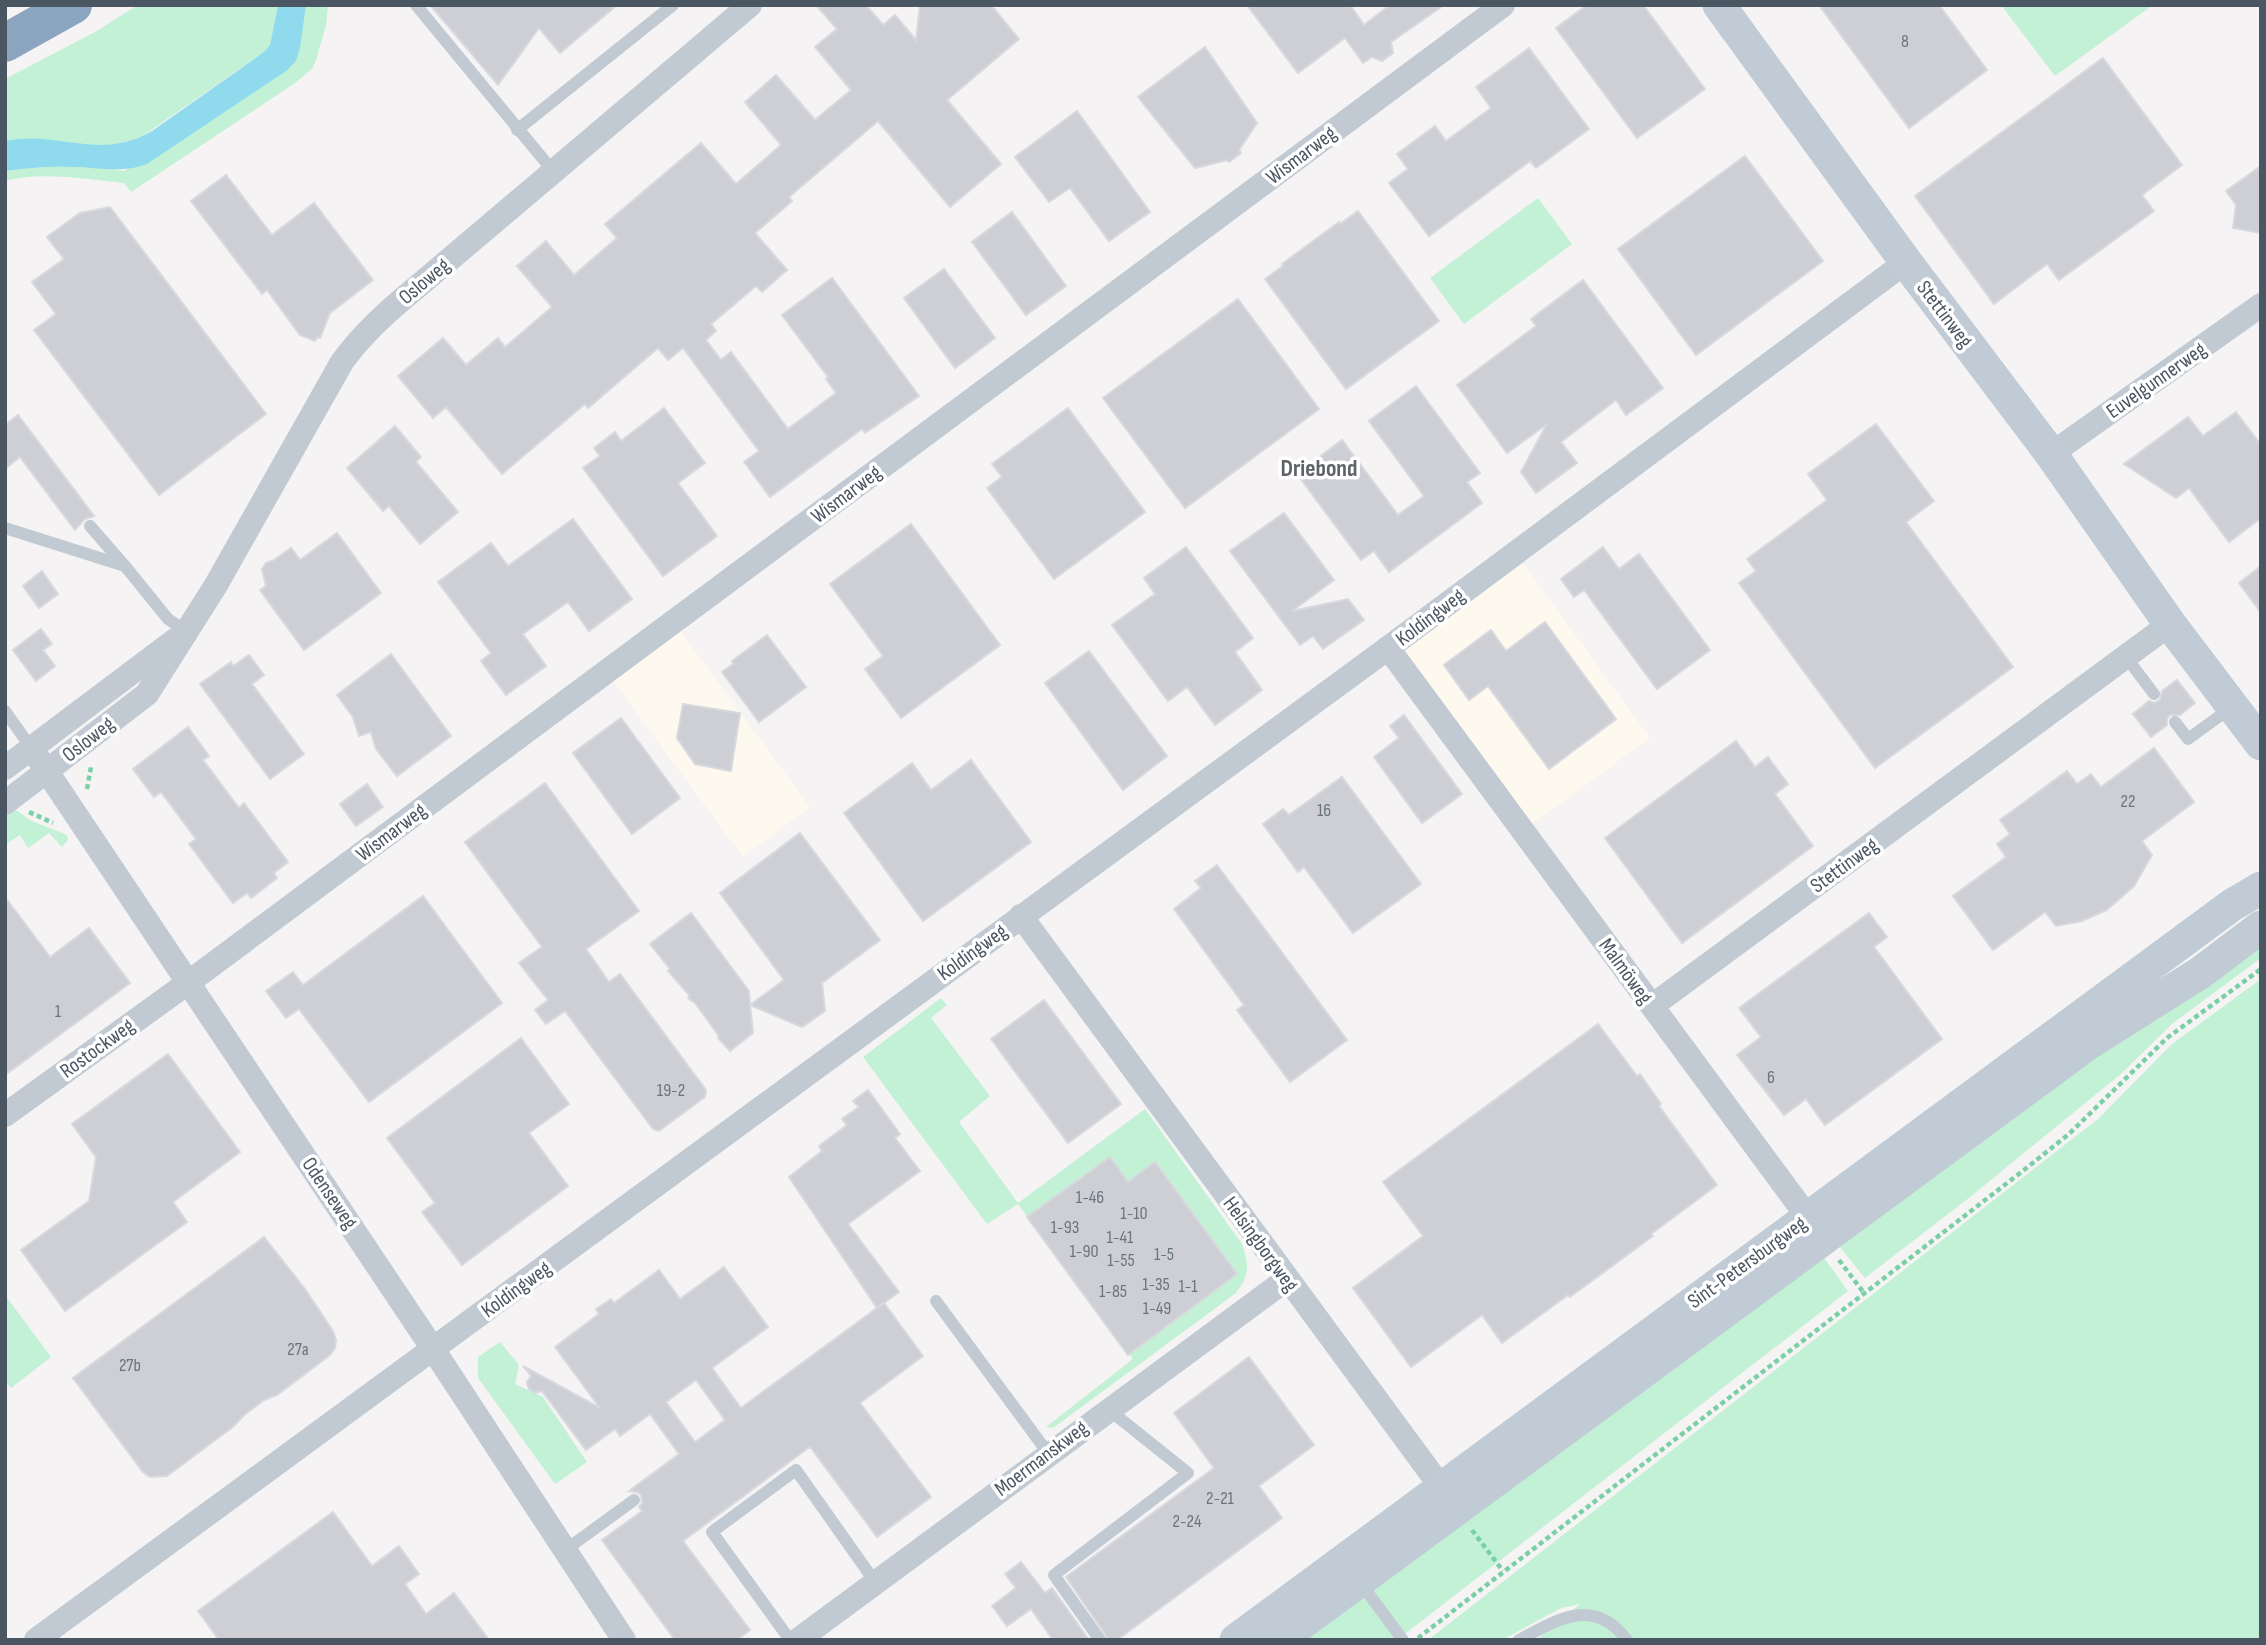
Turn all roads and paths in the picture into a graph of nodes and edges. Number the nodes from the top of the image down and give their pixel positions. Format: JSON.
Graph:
{"nodes":[{"id":1,"x":73,"y":5,"type":"edge"},
{"id":2,"x":416,"y":5,"type":"edge"},
{"id":3,"x":673,"y":5,"type":"edge"},
{"id":4,"x":750,"y":5,"type":"edge"},
{"id":5,"x":1503,"y":5,"type":"edge"},
{"id":6,"x":1719,"y":5,"type":"edge"},
{"id":7,"x":5,"y":43,"type":"edge"},
{"id":8,"x":517,"y":130,"type":"junction"},
{"id":9,"x":553,"y":172,"type":"junction"},
{"id":10,"x":1906,"y":262,"type":"junction"},
{"id":11,"x":2261,"y":305,"type":"edge"},
{"id":12,"x":2051,"y":454,"type":"junction"},
{"id":13,"x":90,"y":526,"type":"dead end"},
{"id":14,"x":5,"y":528,"type":"edge"},
{"id":15,"x":125,"y":566,"type":"junction"},
{"id":16,"x":2170,"y":624,"type":"junction"},
{"id":17,"x":187,"y":632,"type":"junction"},
{"id":18,"x":1388,"y":648,"type":"junction"},
{"id":19,"x":2126,"y":657,"type":"junction"},
{"id":20,"x":2154,"y":694,"type":"dead end"},
{"id":21,"x":2233,"y":707,"type":"junction"},
{"id":22,"x":5,"y":711,"type":"edge"},
{"id":23,"x":2175,"y":722,"type":"dead end"},
{"id":24,"x":2261,"y":744,"type":"edge"},
{"id":25,"x":32,"y":749,"type":"junction"},
{"id":26,"x":5,"y":768,"type":"edge"},
{"id":27,"x":47,"y":771,"type":"junction"},
{"id":28,"x":9,"y":800,"type":"edge"},
{"id":29,"x":95,"y":840,"type":"junction"},
{"id":30,"x":2261,"y":888,"type":"edge"},
{"id":31,"x":1021,"y":916,"type":"junction"},
{"id":32,"x":2261,"y":927,"type":"edge"},
{"id":33,"x":2261,"y":969,"type":"edge"},
{"id":34,"x":189,"y":982,"type":"junction"},
{"id":35,"x":1652,"y":1006,"type":"junction"},
{"id":36,"x":5,"y":1115,"type":"edge"},
{"id":37,"x":1816,"y":1229,"type":"junction"},
{"id":38,"x":1287,"y":1279,"type":"junction"},
{"id":39,"x":1864,"y":1293,"type":"junction"},
{"id":40,"x":936,"y":1301,"type":"dead end"},
{"id":41,"x":433,"y":1349,"type":"junction"},
{"id":42,"x":1108,"y":1409,"type":"junction"},
{"id":43,"x":1048,"y":1453,"type":"junction"},
{"id":44,"x":1449,"y":1499,"type":"junction"},
{"id":45,"x":634,"y":1500,"type":"dead end"},
{"id":46,"x":564,"y":1551,"type":"junction"},
{"id":47,"x":1352,"y":1571,"type":"junction"},
{"id":48,"x":1503,"y":1571,"type":"junction"},
{"id":49,"x":875,"y":1582,"type":"junction"},
{"id":50,"x":36,"y":1640,"type":"edge"},
{"id":51,"x":624,"y":1640,"type":"edge"},
{"id":52,"x":790,"y":1640,"type":"edge"},
{"id":53,"x":798,"y":1640,"type":"edge"},
{"id":54,"x":1100,"y":1640,"type":"edge"},
{"id":55,"x":1236,"y":1640,"type":"edge"},
{"id":56,"x":1279,"y":1640,"type":"edge"},
{"id":57,"x":1403,"y":1640,"type":"edge"},
{"id":58,"x":1416,"y":1640,"type":"edge"},
{"id":59,"x":1519,"y":1640,"type":"edge"},
{"id":60,"x":1627,"y":1640,"type":"edge"}],
"edges":[{"from":1,"to":7,"type":"highway"},
{"from":2,"to":8,"type":"lane"},
{"from":3,"to":8,"type":"lane"},
{"from":4,"to":9,"type":"street","name":"Osloweg"},
{"from":5,"to":34,"type":"street","name":"Wismarweg"},
{"from":6,"to":10,"type":"street","name":"Stettinweg"},
{"from":8,"to":9,"type":"lane"},
{"from":9,"to":17,"type":"street","name":"Osloweg"},
{"from":10,"to":12,"type":"street","name":"Stettinweg"},
{"from":10,"to":18,"type":"street","name":"Koldingweg"},
{"from":11,"to":12,"type":"street","name":"Euvelgunnerweg"},
{"from":12,"to":16,"type":"street","name":"Stettinweg"},
{"from":13,"to":15,"type":"lane"},
{"from":14,"to":15,"type":"lane"},
{"from":15,"to":17,"type":"lane"},
{"from":16,"to":19,"type":"street","name":"Stettinweg"},
{"from":16,"to":21,"type":"street","name":"Stettinweg"},
{"from":17,"to":25,"type":"street","name":"Osloweg"},
{"from":17,"to":27,"type":"street","name":"Osloweg"},
{"from":18,"to":31,"type":"street","name":"Koldingweg"},
{"from":18,"to":35,"type":"street","name":"Malmöweg"},
{"from":19,"to":20,"type":"lane"},
{"from":19,"to":35,"type":"street","name":"Stettinweg"},
{"from":21,"to":23,"type":"lane"},
{"from":21,"to":24,"type":"street","name":"Stettinweg"},
{"from":22,"to":25,"type":"lane"},
{"from":25,"to":26,"type":"street","name":"Osloweg"},
{"from":25,"to":27,"type":"street","name":"Odenseweg"},
{"from":27,"to":28,"type":"street","name":"Osloweg"},
{"from":27,"to":29,"type":"street","name":"Odenseweg"},
{"from":28,"to":29,"type":"path"},
{"from":29,"to":34,"type":"street","name":"Odenseweg"},
{"from":30,"to":37,"type":"street","name":"Sint-Petersburgweg"},
{"from":31,"to":38,"type":"street","name":"Helsingborgweg"},
{"from":31,"to":41,"type":"street","name":"Koldingweg"},
{"from":32,"to":37,"type":"street","name":"Sint-Petersburgweg"},
{"from":33,"to":39,"type":"path"},
{"from":34,"to":36,"type":"street","name":"Rostockweg"},
{"from":34,"to":41,"type":"street","name":"Odenseweg"},
{"from":35,"to":37,"type":"street","name":"Malmöweg"},
{"from":37,"to":39,"type":"path"},
{"from":37,"to":44,"type":"street","name":"Sint-Petersburgweg"},
{"from":38,"to":42,"type":"street","name":"Moermanskweg"},
{"from":38,"to":44,"type":"street","name":"Helsingborgweg"},
{"from":39,"to":48,"type":"path"},
{"from":40,"to":43,"type":"lane"},
{"from":41,"to":46,"type":"street","name":"Odenseweg"},
{"from":41,"to":50,"type":"street","name":"Koldingweg"},
{"from":42,"to":43,"type":"street","name":"Moermanskweg"},
{"from":42,"to":54,"type":"lane"},
{"from":43,"to":49,"type":"street","name":"Moermanskweg"},
{"from":44,"to":47,"type":"street","name":"Sint-Petersburgweg"},
{"from":44,"to":48,"type":"path"},
{"from":45,"to":46,"type":"lane"},
{"from":46,"to":51,"type":"street","name":"Odenseweg"},
{"from":47,"to":55,"type":"street","name":"Sint-Petersburgweg"},
{"from":47,"to":56,"type":"street","name":"Sint-Petersburgweg"},
{"from":47,"to":57,"type":"lane"},
{"from":48,"to":58,"type":"path"},
{"from":49,"to":52,"type":"lane"},
{"from":49,"to":53,"type":"street","name":"Moermanskweg"},
{"from":59,"to":60,"type":"lane"}]}
